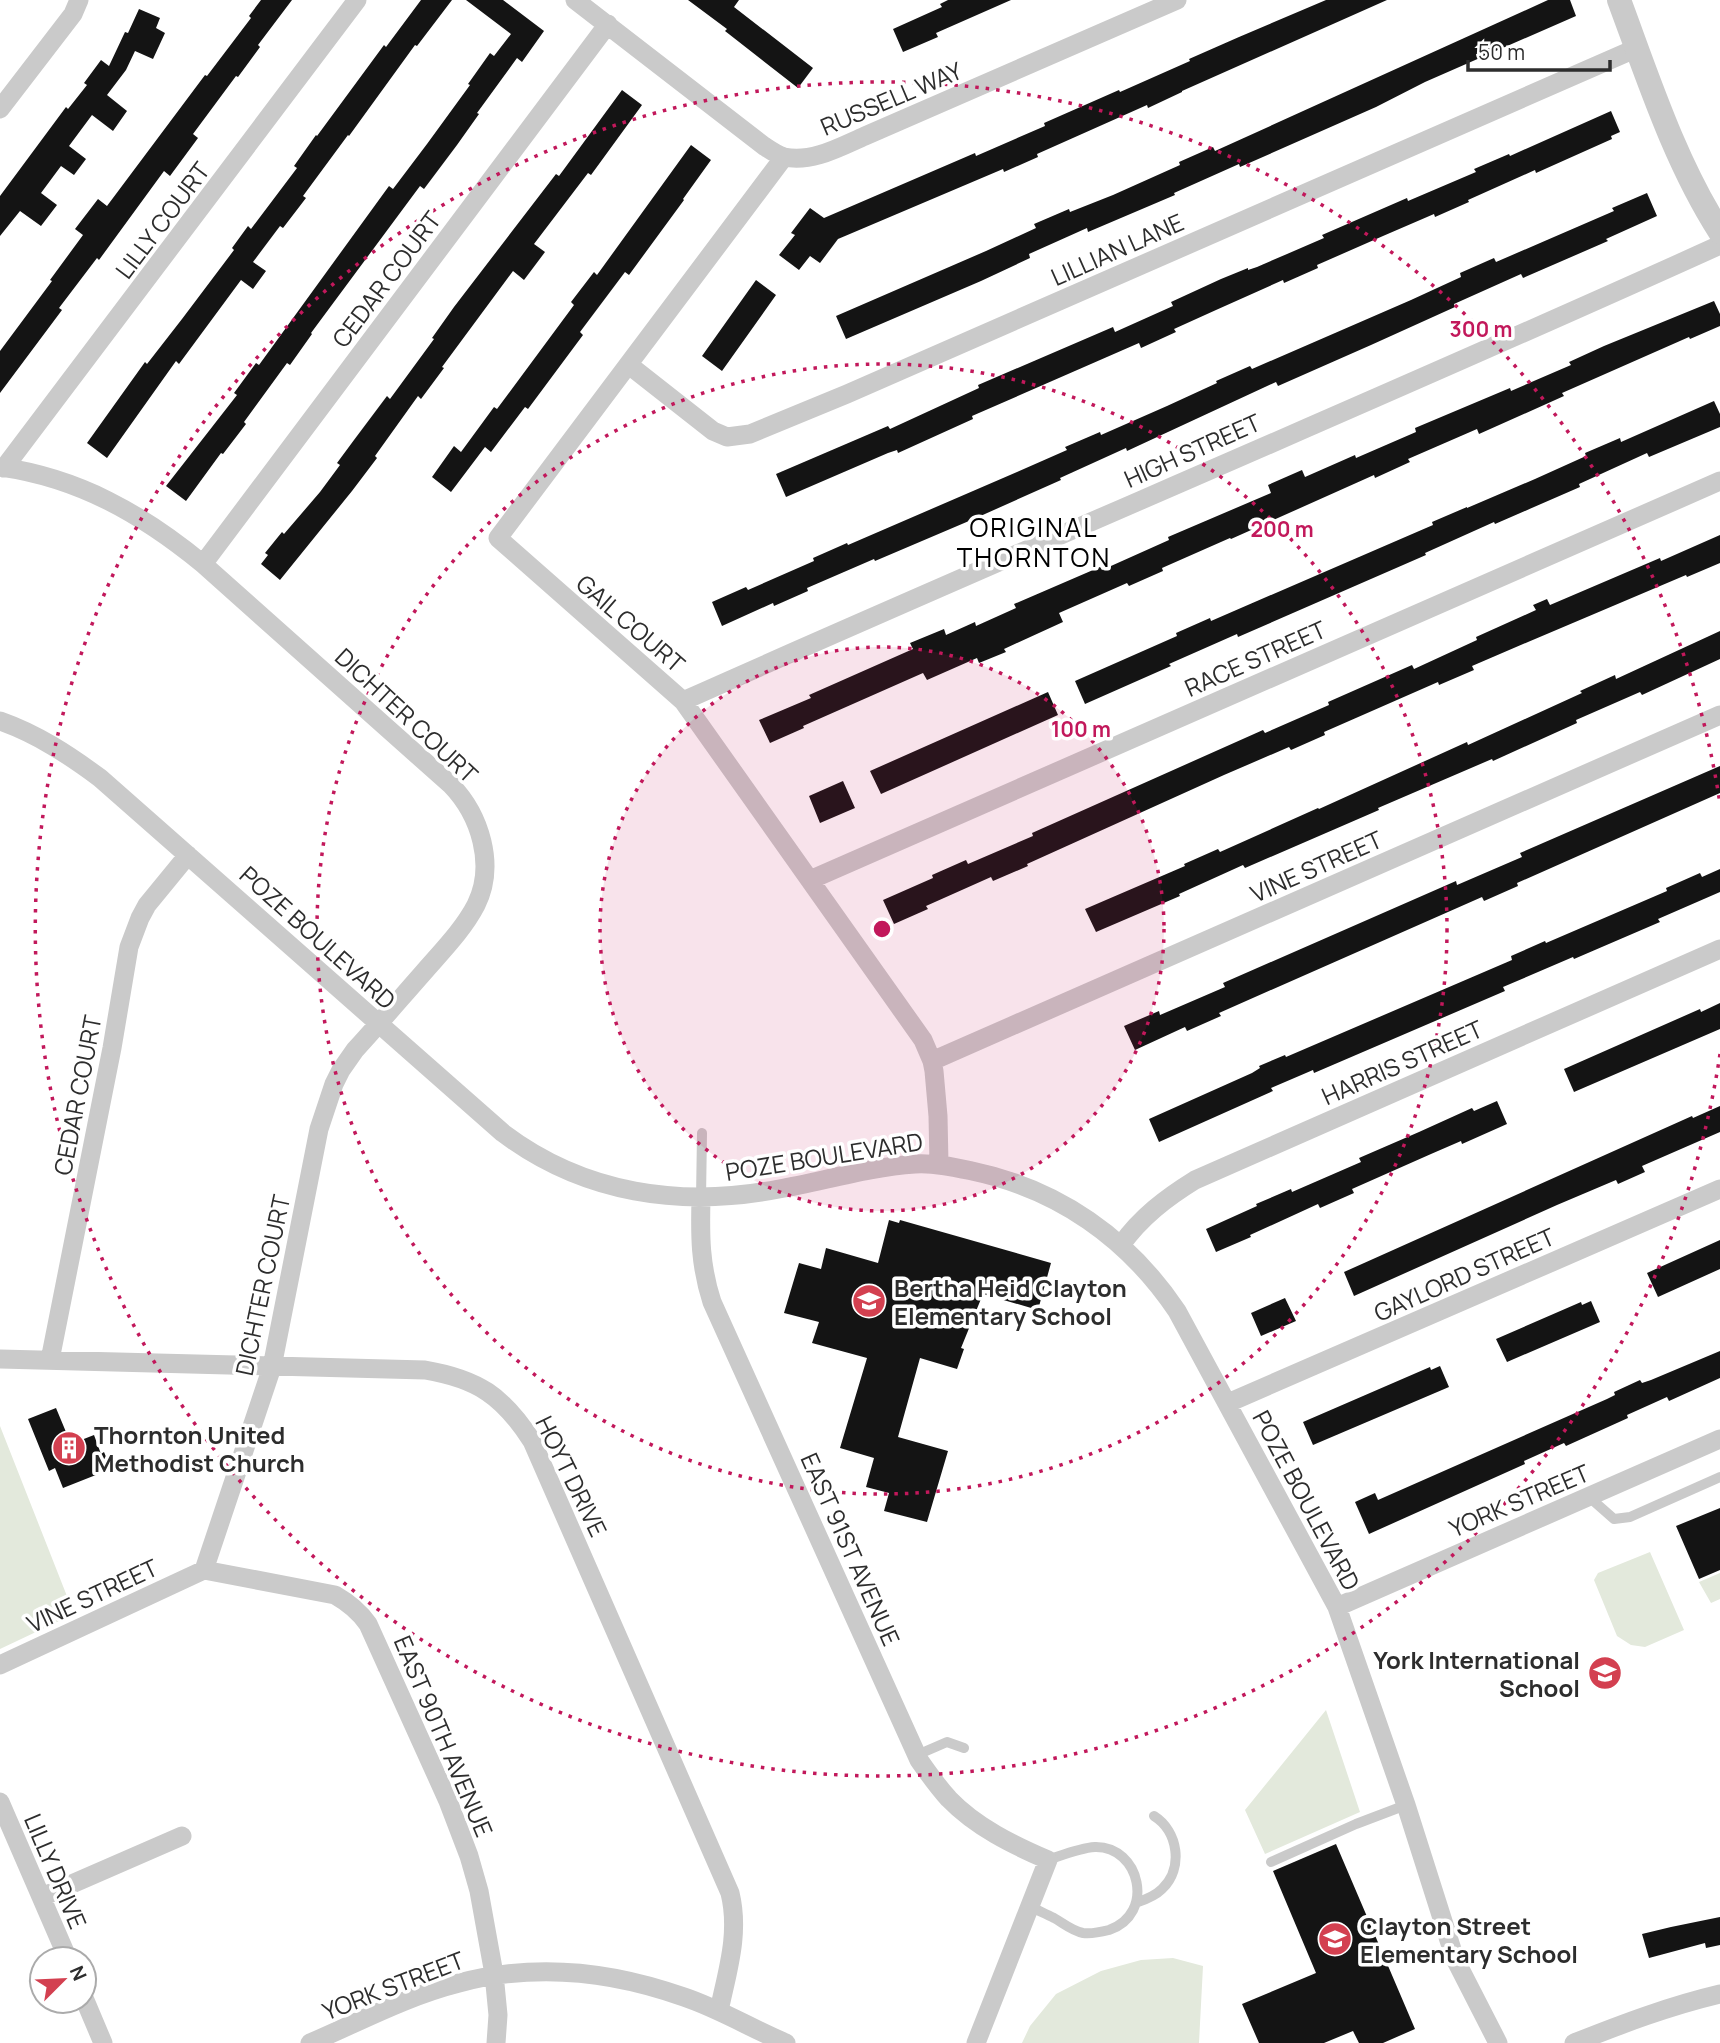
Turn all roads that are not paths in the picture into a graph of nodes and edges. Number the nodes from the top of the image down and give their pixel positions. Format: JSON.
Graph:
{"nodes":[{"id":1,"x":79,"y":0,"type":"edge"},
{"id":2,"x":357,"y":0,"type":"edge"},
{"id":3,"x":575,"y":0,"type":"edge"},
{"id":4,"x":1177,"y":0,"type":"edge"},
{"id":5,"x":1619,"y":0,"type":"edge"},
{"id":6,"x":608,"y":24,"type":"junction"},
{"id":7,"x":1637,"y":48,"type":"junction"},
{"id":8,"x":0,"y":109,"type":"edge"},
{"id":9,"x":784,"y":157,"type":"junction"},
{"id":10,"x":1720,"y":232,"type":"edge"},
{"id":11,"x":1720,"y":245,"type":"edge"},
{"id":12,"x":629,"y":365,"type":"junction"},
{"id":13,"x":2,"y":467,"type":"edge"},
{"id":14,"x":1720,"y":481,"type":"edge"},
{"id":15,"x":202,"y":564,"type":"junction"},
{"id":16,"x":683,"y":701,"type":"junction"},
{"id":17,"x":1720,"y":715,"type":"edge"},
{"id":18,"x":0,"y":721,"type":"edge"},
{"id":19,"x":188,"y":855,"type":"junction"},
{"id":20,"x":810,"y":880,"type":"junction"},
{"id":21,"x":1720,"y":949,"type":"edge"},
{"id":22,"x":379,"y":1024,"type":"junction"},
{"id":23,"x":932,"y":1061,"type":"junction"},
{"id":24,"x":702,"y":1133,"type":"dead end"},
{"id":25,"x":939,"y":1164,"type":"junction"},
{"id":26,"x":1720,"y":1189,"type":"edge"},
{"id":27,"x":701,"y":1198,"type":"junction"},
{"id":28,"x":1121,"y":1245,"type":"junction"},
{"id":29,"x":0,"y":1359,"type":"edge"},
{"id":30,"x":50,"y":1360,"type":"junction"},
{"id":31,"x":272,"y":1367,"type":"junction"},
{"id":32,"x":1228,"y":1403,"type":"junction"},
{"id":33,"x":1720,"y":1439,"type":"edge"},
{"id":34,"x":1720,"y":1477,"type":"edge"},
{"id":35,"x":1588,"y":1497,"type":"junction"},
{"id":36,"x":204,"y":1570,"type":"junction"},
{"id":37,"x":1336,"y":1607,"type":"junction"},
{"id":38,"x":0,"y":1665,"type":"edge"},
{"id":39,"x":964,"y":1748,"type":"dead end"},
{"id":40,"x":917,"y":1755,"type":"junction"},
{"id":41,"x":0,"y":1802,"type":"edge"},
{"id":42,"x":1406,"y":1805,"type":"junction"},
{"id":43,"x":1154,"y":1816,"type":"dead end"},
{"id":44,"x":182,"y":1836,"type":"dead end"},
{"id":45,"x":1048,"y":1860,"type":"junction"},
{"id":46,"x":1271,"y":1862,"type":"dead end"},
{"id":47,"x":41,"y":1897,"type":"junction"},
{"id":48,"x":1138,"y":1902,"type":"junction"},
{"id":49,"x":1029,"y":1906,"type":"junction"},
{"id":50,"x":62,"y":1945,"type":"edge"},
{"id":51,"x":494,"y":1974,"type":"junction"},
{"id":52,"x":1720,"y":1994,"type":"edge"},
{"id":53,"x":719,"y":2011,"type":"junction"},
{"id":54,"x":91,"y":2015,"type":"edge"},
{"id":55,"x":103,"y":2043,"type":"edge"},
{"id":56,"x":310,"y":2043,"type":"edge"},
{"id":57,"x":496,"y":2043,"type":"edge"},
{"id":58,"x":786,"y":2043,"type":"edge"},
{"id":59,"x":976,"y":2043,"type":"edge"},
{"id":60,"x":1498,"y":2043,"type":"edge"},
{"id":61,"x":1574,"y":2043,"type":"edge"}],
"edges":[{"from":1,"to":8,"type":"street"},
{"from":2,"to":13,"type":"street","name":"LILLY COURT"},
{"from":3,"to":6,"type":"street"},
{"from":4,"to":9,"type":"street","name":"RUSSELL WAY"},
{"from":5,"to":7,"type":"street"},
{"from":6,"to":9,"type":"street"},
{"from":6,"to":15,"type":"street","name":"CEDAR COURT"},
{"from":7,"to":10,"type":"street"},
{"from":7,"to":12,"type":"street","name":"LILLIAN LANE"},
{"from":9,"to":12,"type":"street","name":"GAIL COURT"},
{"from":11,"to":16,"type":"street","name":"HIGH STREET"},
{"from":12,"to":16,"type":"street","name":"GAIL COURT"},
{"from":13,"to":15,"type":"street","name":"DICHTER COURT"},
{"from":14,"to":20,"type":"street","name":"RACE STREET"},
{"from":15,"to":22,"type":"street","name":"DICHTER COURT"},
{"from":16,"to":20,"type":"street","name":"GAIL COURT"},
{"from":17,"to":23,"type":"street","name":"VINE STREET"},
{"from":18,"to":19,"type":"street","name":"POZE BOULEVARD"},
{"from":19,"to":22,"type":"street","name":"POZE BOULEVARD"},
{"from":19,"to":30,"type":"street","name":"CEDAR COURT"},
{"from":20,"to":23,"type":"street","name":"GAIL COURT"},
{"from":21,"to":28,"type":"street","name":"HARRIS STREET"},
{"from":22,"to":27,"type":"street","name":"POZE BOULEVARD"},
{"from":22,"to":31,"type":"street","name":"DICHTER COURT"},
{"from":23,"to":25,"type":"street","name":"GAIL COURT"},
{"from":24,"to":27,"type":"lane"},
{"from":25,"to":27,"type":"street","name":"POZE BOULEVARD"},
{"from":25,"to":28,"type":"street","name":"POZE BOULEVARD"},
{"from":26,"to":32,"type":"street","name":"GAYLORD STREET"},
{"from":27,"to":40,"type":"street","name":"EAST 91ST AVENUE"},
{"from":28,"to":32,"type":"street","name":"POZE BOULEVARD"},
{"from":29,"to":30,"type":"street","name":"HOYT DRIVE"},
{"from":30,"to":31,"type":"street","name":"HOYT DRIVE"},
{"from":31,"to":36,"type":"street","name":"DICHTER COURT"},
{"from":31,"to":53,"type":"street","name":"HOYT DRIVE"},
{"from":32,"to":37,"type":"street","name":"POZE BOULEVARD"},
{"from":33,"to":35,"type":"street","name":"YORK STREET"},
{"from":34,"to":35,"type":"lane"},
{"from":35,"to":37,"type":"street","name":"YORK STREET"},
{"from":36,"to":38,"type":"street","name":"VINE STREET"},
{"from":36,"to":51,"type":"street","name":"EAST 90TH AVENUE"},
{"from":37,"to":42,"type":"street","name":"POZE BOULEVARD"},
{"from":39,"to":40,"type":"lane"},
{"from":40,"to":45,"type":"street","name":"EAST 91ST AVENUE"},
{"from":41,"to":47,"type":"street","name":"LILLY DRIVE"},
{"from":42,"to":46,"type":"lane"},
{"from":42,"to":60,"type":"street","name":"POZE BOULEVARD"},
{"from":43,"to":48,"type":"lane"},
{"from":44,"to":47,"type":"street"},
{"from":45,"to":48,"type":"lane"},
{"from":45,"to":49,"type":"street"},
{"from":47,"to":50,"type":"street","name":"LILLY DRIVE"},
{"from":48,"to":49,"type":"lane"},
{"from":49,"to":59,"type":"street"},
{"from":51,"to":53,"type":"street","name":"YORK STREET"},
{"from":51,"to":56,"type":"street","name":"YORK STREET"},
{"from":51,"to":57,"type":"street","name":"EAST 90TH AVENUE"},
{"from":52,"to":61,"type":"street"},
{"from":53,"to":58,"type":"street","name":"YORK STREET"},
{"from":54,"to":55,"type":"street"}]}
